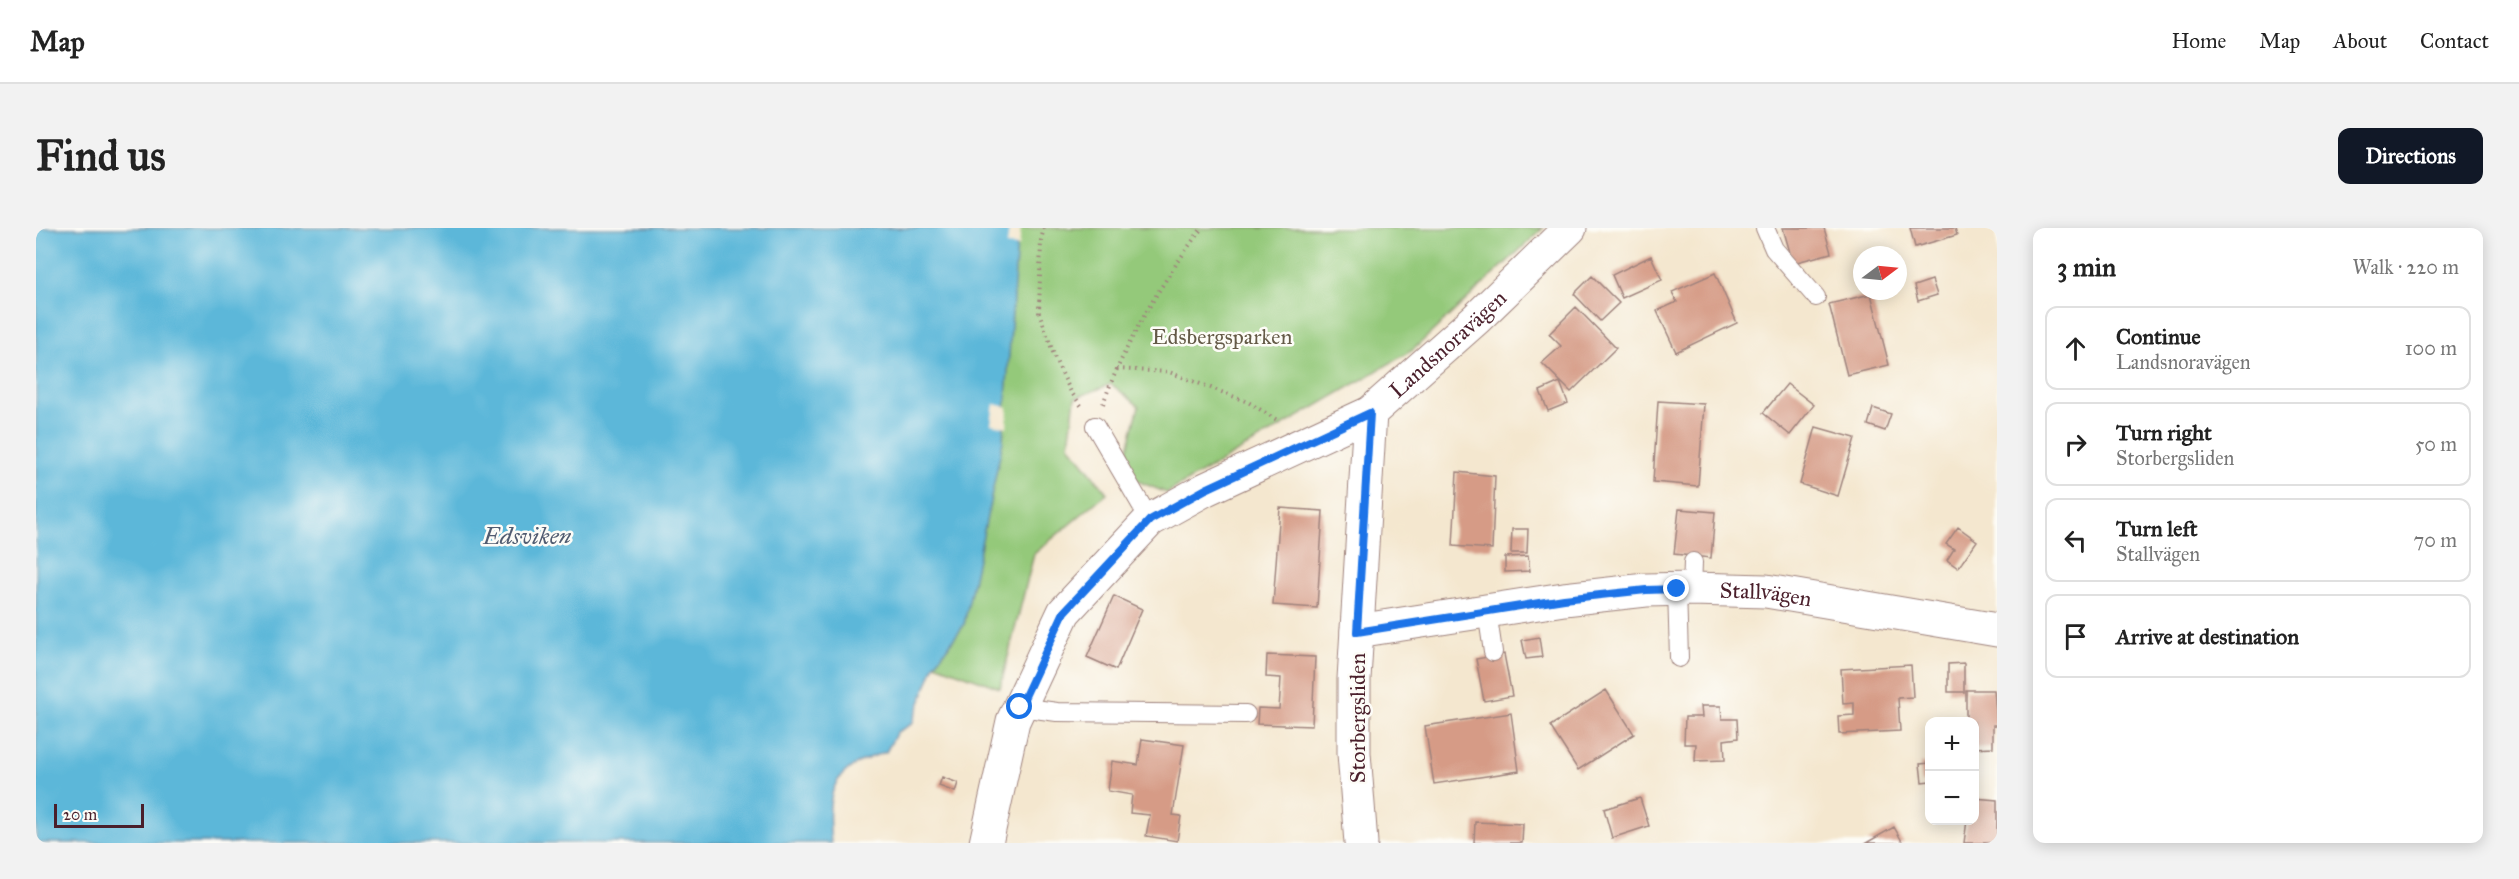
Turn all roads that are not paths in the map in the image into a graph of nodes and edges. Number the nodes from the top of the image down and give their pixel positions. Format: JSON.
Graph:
{"nodes":[{"id":1,"x":1570,"y":228,"type":"edge"},
{"id":2,"x":1766,"y":228,"type":"edge"},
{"id":3,"x":1816,"y":297,"type":"dead end"},
{"id":4,"x":1370,"y":413,"type":"junction"},
{"id":5,"x":1095,"y":426,"type":"road end"},
{"id":6,"x":1150,"y":520,"type":"junction"},
{"id":7,"x":1687,"y":580,"type":"junction"},
{"id":8,"x":1487,"y":611,"type":"junction"},
{"id":9,"x":1997,"y":630,"type":"edge"},
{"id":10,"x":1357,"y":632,"type":"junction"},
{"id":11,"x":1493,"y":652,"type":"dead end"},
{"id":12,"x":1678,"y":658,"type":"dead end"},
{"id":13,"x":1020,"y":707,"type":"junction"},
{"id":14,"x":1246,"y":714,"type":"dead end"},
{"id":15,"x":986,"y":843,"type":"edge"},
{"id":16,"x":1361,"y":843,"type":"edge"}],
"edges":[{"from":1,"to":4,"type":"street","name":"Landsnoravägen"},
{"from":2,"to":3,"type":"lane"},
{"from":4,"to":6,"type":"street","name":"Landsnoravägen"},
{"from":4,"to":10,"type":"street","name":"Storbergsliden"},
{"from":5,"to":6,"type":"lane"},
{"from":6,"to":13,"type":"street","name":"Landsnoravägen"},
{"from":7,"to":8,"type":"street","name":"Stallvägen"},
{"from":7,"to":9,"type":"street","name":"Stallvägen"},
{"from":7,"to":12,"type":"lane"},
{"from":8,"to":10,"type":"street","name":"Stallvägen"},
{"from":8,"to":11,"type":"lane"},
{"from":10,"to":16,"type":"street","name":"Storbergsliden"},
{"from":13,"to":14,"type":"lane"},
{"from":13,"to":15,"type":"street","name":"Landsnoravägen"}]}
